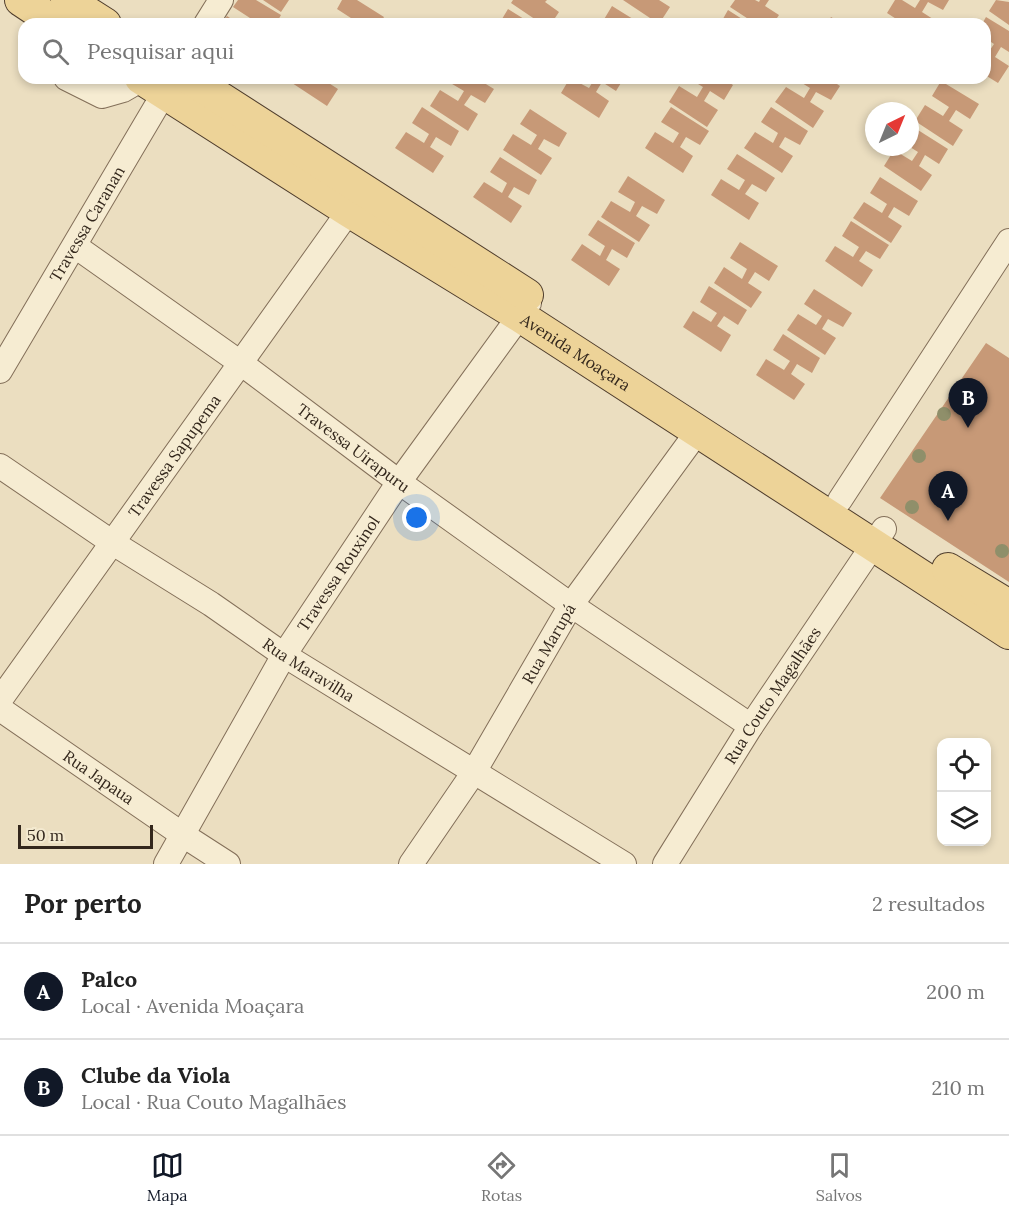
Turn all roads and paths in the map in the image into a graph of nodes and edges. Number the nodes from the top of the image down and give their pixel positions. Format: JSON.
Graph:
{"nodes":[{"id":1,"x":221,"y":0,"type":"edge"},
{"id":2,"x":43,"y":10,"type":"edge"},
{"id":3,"x":78,"y":18,"type":"edge"},
{"id":4,"x":210,"y":18,"type":"edge"},
{"id":5,"x":78,"y":84,"type":"edge"},
{"id":6,"x":149,"y":84,"type":"edge"},
{"id":7,"x":160,"y":84,"type":"edge"},
{"id":8,"x":166,"y":84,"type":"edge"},
{"id":9,"x":167,"y":84,"type":"edge"},
{"id":10,"x":349,"y":211,"type":"junction"},
{"id":11,"x":1009,"y":241,"type":"edge"},
{"id":12,"x":75,"y":246,"type":"junction"},
{"id":13,"x":526,"y":307,"type":"junction"},
{"id":14,"x":242,"y":364,"type":"junction"},
{"id":15,"x":0,"y":370,"type":"edge"},
{"id":16,"x":698,"y":431,"type":"junction"},
{"id":17,"x":0,"y":466,"type":"edge"},
{"id":18,"x":399,"y":482,"type":"junction"},
{"id":19,"x":840,"y":500,"type":"junction"},
{"id":20,"x":878,"y":537,"type":"junction"},
{"id":21,"x":113,"y":543,"type":"junction"},
{"id":22,"x":572,"y":605,"type":"junction"},
{"id":23,"x":1009,"y":606,"type":"edge"},
{"id":24,"x":1009,"y":633,"type":"edge"},
{"id":25,"x":284,"y":655,"type":"junction"},
{"id":26,"x":0,"y":700,"type":"edge"},
{"id":27,"x":0,"y":709,"type":"edge"},
{"id":28,"x":751,"y":726,"type":"junction"},
{"id":29,"x":474,"y":772,"type":"junction"},
{"id":30,"x":183,"y":836,"type":"junction"},
{"id":31,"x":166,"y":864,"type":"edge"},
{"id":32,"x":228,"y":864,"type":"edge"},
{"id":33,"x":411,"y":864,"type":"edge"},
{"id":34,"x":624,"y":864,"type":"edge"},
{"id":35,"x":665,"y":864,"type":"edge"}],
"edges":[{"from":1,"to":4,"type":"street"},
{"from":2,"to":3,"type":"main road"},
{"from":5,"to":6,"type":"street"},
{"from":7,"to":12,"type":"street","name":"Travessa Caranan"},
{"from":8,"to":10,"type":"main road","name":"Avenida Moaçara"},
{"from":9,"to":13,"type":"main road","name":"Avenida Moaçara"},
{"from":10,"to":13,"type":"main road","name":"Avenida Moaçara"},
{"from":10,"to":14,"type":"street","name":"Travessa Sapupema"},
{"from":11,"to":19,"type":"street"},
{"from":12,"to":14,"type":"street","name":"Travessa Uirapuru"},
{"from":12,"to":15,"type":"street","name":"Travessa Caranan"},
{"from":13,"to":16,"type":"main road","name":"Avenida Moaçara"},
{"from":13,"to":18,"type":"street","name":"Travessa Rouxinol"},
{"from":13,"to":19,"type":"main road","name":"Avenida Moaçara"},
{"from":14,"to":18,"type":"street","name":"Travessa Uirapuru"},
{"from":14,"to":21,"type":"street","name":"Travessa Sapupema"},
{"from":16,"to":20,"type":"main road","name":"Avenida Moaçara"},
{"from":16,"to":22,"type":"street","name":"Rua Marupá"},
{"from":17,"to":21,"type":"street","name":"Rua Maravilha"},
{"from":18,"to":22,"type":"street","name":"Travessa Uirapuru"},
{"from":18,"to":25,"type":"street","name":"Travessa Rouxinol"},
{"from":19,"to":20,"type":"main road","name":"Avenida Moaçara"},
{"from":20,"to":23,"type":"main road","name":"Avenida Moaçara"},
{"from":20,"to":24,"type":"main road","name":"Avenida Moaçara"},
{"from":20,"to":28,"type":"street","name":"Rua Couto Magalhães"},
{"from":21,"to":25,"type":"street","name":"Rua Maravilha"},
{"from":21,"to":26,"type":"street","name":"Travessa Sapupema"},
{"from":22,"to":28,"type":"street","name":"Travessa Uirapuru"},
{"from":22,"to":29,"type":"street","name":"Rua Marupá"},
{"from":25,"to":29,"type":"street","name":"Rua Maravilha"},
{"from":25,"to":30,"type":"street","name":"Travessa Rouxinol"},
{"from":27,"to":30,"type":"street","name":"Rua Japaua"},
{"from":28,"to":35,"type":"street","name":"Rua Couto Magalhães"},
{"from":29,"to":33,"type":"street","name":"Rua Marupá"},
{"from":29,"to":34,"type":"street","name":"Rua Maravilha"},
{"from":30,"to":31,"type":"street","name":"Travessa Rouxinol"},
{"from":30,"to":32,"type":"street","name":"Rua Japaua"}]}
